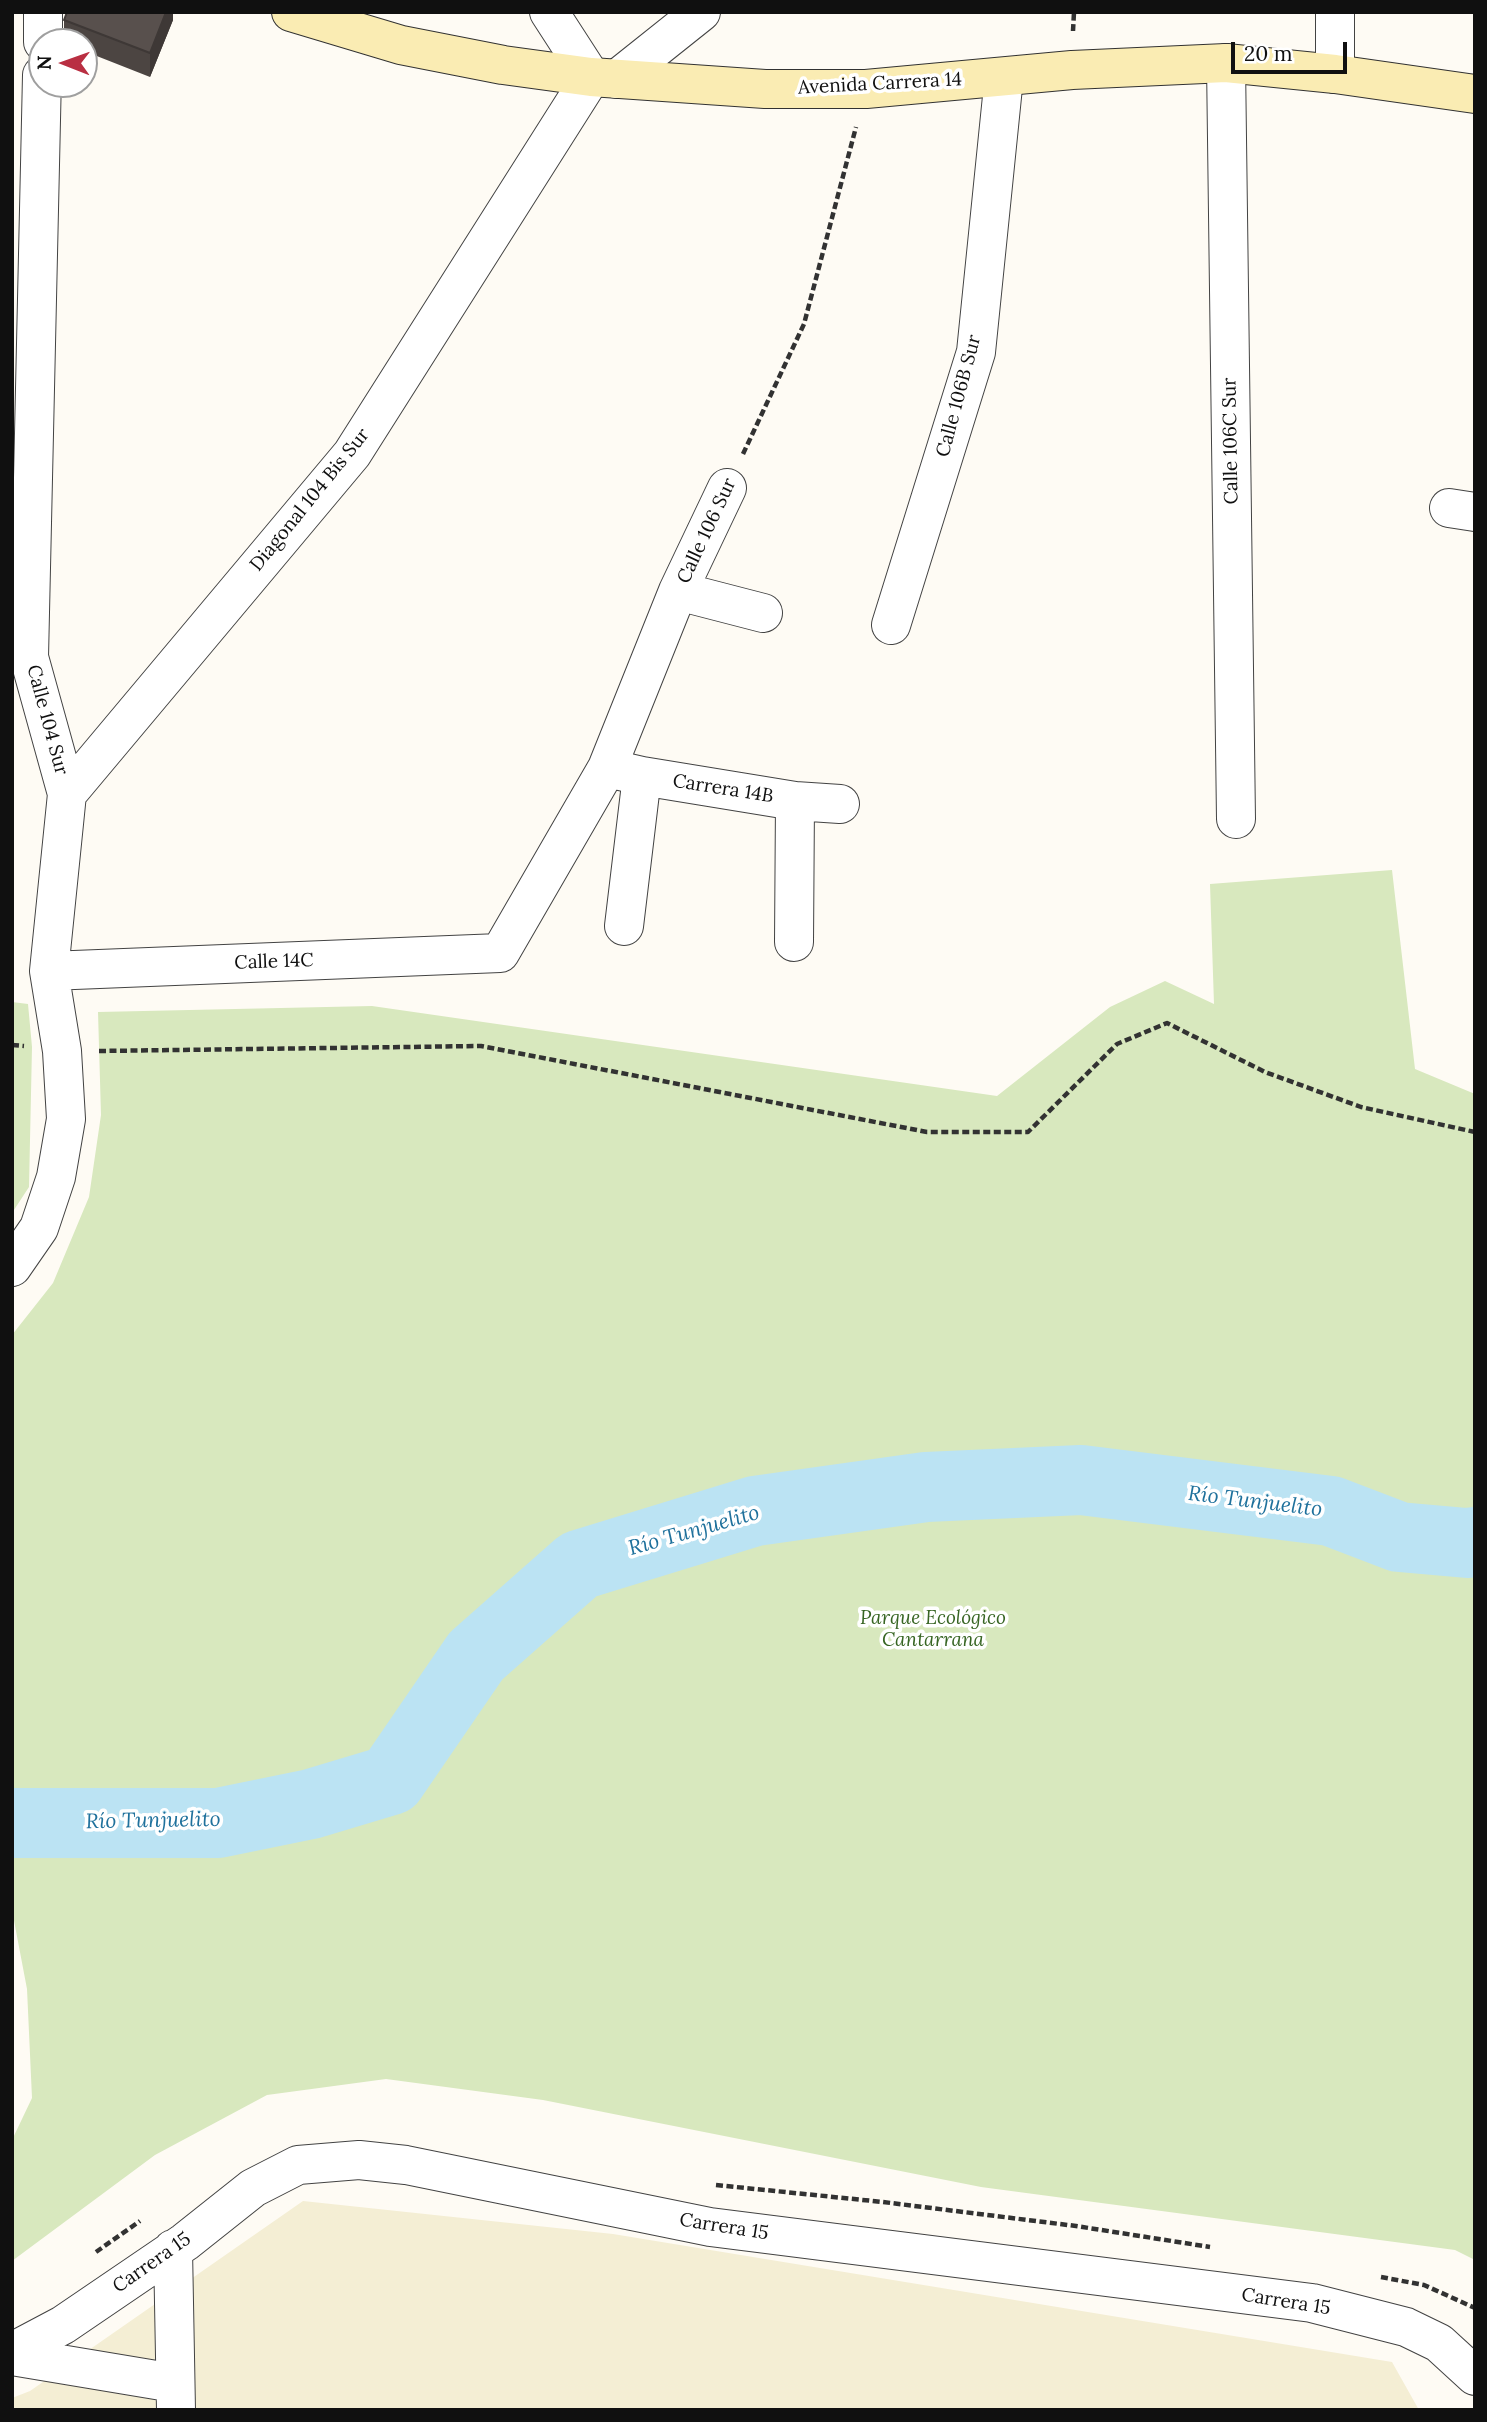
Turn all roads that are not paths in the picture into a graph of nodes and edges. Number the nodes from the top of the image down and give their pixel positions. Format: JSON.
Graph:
{"nodes":[{"id":1,"x":291,"y":12,"type":"edge"},
{"id":2,"x":548,"y":12,"type":"edge"},
{"id":3,"x":701,"y":12,"type":"edge"},
{"id":4,"x":1335,"y":12,"type":"edge"},
{"id":5,"x":1226,"y":63,"type":"junction"},
{"id":6,"x":1335,"y":74,"type":"junction"},
{"id":7,"x":1004,"y":77,"type":"junction"},
{"id":8,"x":604,"y":78,"type":"junction"},
{"id":9,"x":1475,"y":94,"type":"edge"},
{"id":10,"x":41,"y":98,"type":"edge"},
{"id":11,"x":727,"y":488,"type":"road end"},
{"id":12,"x":678,"y":591,"type":"junction"},
{"id":13,"x":763,"y":613,"type":"dead end"},
{"id":14,"x":891,"y":625,"type":"dead end"},
{"id":15,"x":21,"y":657,"type":"edge"},
{"id":16,"x":625,"y":772,"type":"junction"},
{"id":17,"x":67,"y":794,"type":"junction"},
{"id":18,"x":795,"y":801,"type":"junction"},
{"id":19,"x":840,"y":804,"type":"dead end"},
{"id":20,"x":1236,"y":819,"type":"dead end"},
{"id":21,"x":624,"y":926,"type":"dead end"},
{"id":22,"x":793,"y":942,"type":"dead end"},
{"id":23,"x":499,"y":953,"type":"joint"},
{"id":24,"x":49,"y":971,"type":"junction"},
{"id":25,"x":12,"y":1267,"type":"edge"},
{"id":26,"x":173,"y":2249,"type":"junction"},
{"id":27,"x":12,"y":2354,"type":"edge"},
{"id":28,"x":1475,"y":2376,"type":"edge"},
{"id":29,"x":175,"y":2396,"type":"edge"}],
"edges":[{"from":1,"to":8,"type":"main road","name":"Avenida Carrera 14"},
{"from":2,"to":8,"type":"street"},
{"from":3,"to":8,"type":"street","name":"Diagonal 104 Bis Sur"},
{"from":4,"to":6,"type":"street"},
{"from":5,"to":6,"type":"main road","name":"Avenida Carrera 14"},
{"from":5,"to":7,"type":"main road","name":"Avenida Carrera 14"},
{"from":5,"to":20,"type":"street","name":"Calle 106C Sur"},
{"from":6,"to":9,"type":"main road","name":"Avenida Carrera 14"},
{"from":7,"to":8,"type":"main road","name":"Avenida Carrera 14"},
{"from":7,"to":14,"type":"street","name":"Calle 106B Sur"},
{"from":8,"to":17,"type":"street","name":"Diagonal 104 Bis Sur"},
{"from":10,"to":15,"type":"street","name":"Calle 104 Sur"},
{"from":11,"to":12,"type":"street","name":"Calle 106 Sur"},
{"from":12,"to":13,"type":"street"},
{"from":12,"to":16,"type":"street","name":"Calle 106 Sur"},
{"from":15,"to":17,"type":"street","name":"Calle 104 Sur"},
{"from":16,"to":18,"type":"street","name":"Carrera 14B"},
{"from":16,"to":21,"type":"street"},
{"from":16,"to":23,"type":"street","name":"Calle 106 Sur"},
{"from":17,"to":24,"type":"street","name":"Calle 104 Sur"},
{"from":18,"to":19,"type":"street","name":"Carrera 14B"},
{"from":18,"to":22,"type":"street"},
{"from":23,"to":24,"type":"street","name":"Calle 14C"},
{"from":24,"to":25,"type":"street","name":"Calle 104 Sur"},
{"from":26,"to":27,"type":"street","name":"Carrera 15"},
{"from":26,"to":28,"type":"street","name":"Carrera 15"},
{"from":26,"to":29,"type":"street"},
{"from":27,"to":29,"type":"street"}]}
